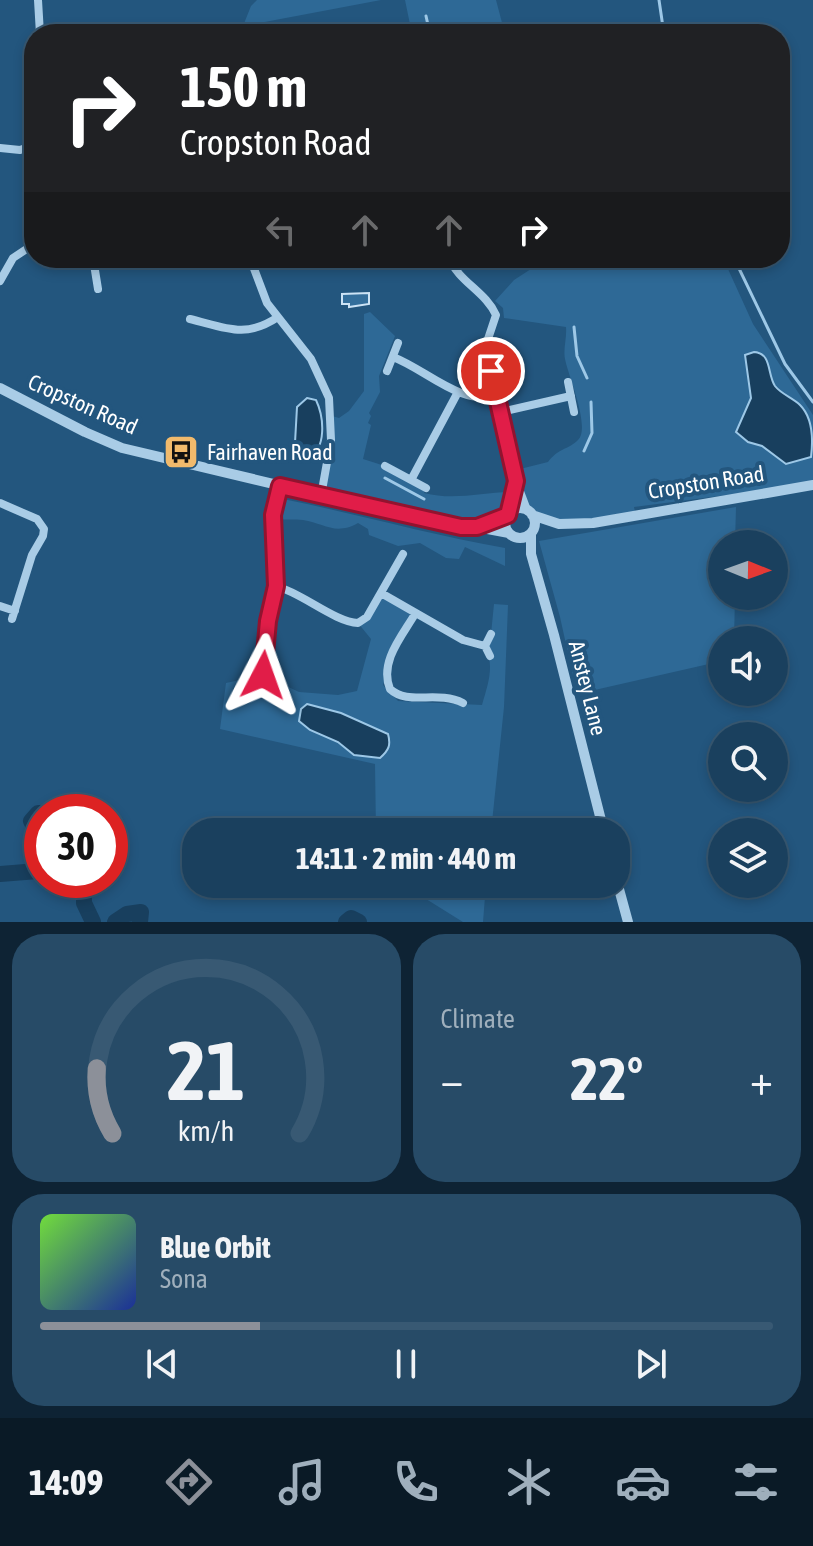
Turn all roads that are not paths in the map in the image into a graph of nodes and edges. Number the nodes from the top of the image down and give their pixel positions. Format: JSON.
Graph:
{"nodes":[{"id":1,"x":38,"y":0,"type":"edge"},
{"id":2,"x":39,"y":24,"type":"edge"},
{"id":3,"x":0,"y":148,"type":"edge"},
{"id":4,"x":24,"y":149,"type":"edge"},
{"id":5,"x":24,"y":251,"type":"edge"},
{"id":6,"x":94,"y":268,"type":"edge"},
{"id":7,"x":253,"y":268,"type":"edge"},
{"id":8,"x":455,"y":268,"type":"edge"},
{"id":9,"x":96,"y":278,"type":"junction"},
{"id":10,"x":0,"y":281,"type":"edge"},
{"id":11,"x":84,"y":281,"type":"dead end"},
{"id":12,"x":98,"y":289,"type":"dead end"},
{"id":13,"x":204,"y":310,"type":"dead end"},
{"id":14,"x":278,"y":317,"type":"junction"},
{"id":15,"x":190,"y":319,"type":"dead end"},
{"id":16,"x":201,"y":322,"type":"junction"},
{"id":17,"x":398,"y":343,"type":"dead end"},
{"id":18,"x":393,"y":357,"type":"junction"},
{"id":19,"x":387,"y":371,"type":"dead end"},
{"id":20,"x":568,"y":382,"type":"dead end"},
{"id":21,"x":0,"y":388,"type":"edge"},
{"id":22,"x":458,"y":392,"type":"junction"},
{"id":23,"x":497,"y":396,"type":"junction"},
{"id":24,"x":571,"y":396,"type":"junction"},
{"id":25,"x":501,"y":412,"type":"junction"},
{"id":26,"x":574,"y":412,"type":"dead end"},
{"id":27,"x":385,"y":466,"type":"dead end"},
{"id":28,"x":411,"y":480,"type":"junction"},
{"id":29,"x":516,"y":481,"type":"junction"},
{"id":30,"x":813,"y":485,"type":"edge"},
{"id":31,"x":280,"y":486,"type":"junction"},
{"id":32,"x":426,"y":488,"type":"dead end"},
{"id":33,"x":321,"y":496,"type":"junction"},
{"id":34,"x":0,"y":503,"type":"edge"},
{"id":35,"x":530,"y":513,"type":"junction"},
{"id":36,"x":508,"y":514,"type":"junction"},
{"id":37,"x":559,"y":524,"type":"junction"},
{"id":38,"x":477,"y":527,"type":"junction"},
{"id":39,"x":532,"y":531,"type":"junction"},
{"id":40,"x":513,"y":535,"type":"junction"},
{"id":41,"x":403,"y":554,"type":"dead end"},
{"id":42,"x":531,"y":554,"type":"junction"},
{"id":43,"x":276,"y":586,"type":"junction"},
{"id":44,"x":381,"y":593,"type":"junction"},
{"id":45,"x":0,"y":606,"type":"edge"},
{"id":46,"x":415,"y":614,"type":"junction"},
{"id":47,"x":491,"y":634,"type":"dead end"},
{"id":48,"x":485,"y":646,"type":"junction"},
{"id":49,"x":490,"y":656,"type":"dead end"},
{"id":50,"x":263,"y":675,"type":"junction"},
{"id":51,"x":252,"y":680,"type":"dead end"},
{"id":52,"x":273,"y":681,"type":"dead end"},
{"id":53,"x":463,"y":703,"type":"dead end"},
{"id":54,"x":600,"y":818,"type":"edge"},
{"id":55,"x":621,"y":898,"type":"edge"},
{"id":56,"x":628,"y":922,"type":"edge"}],
"edges":[{"from":1,"to":2,"type":"street"},
{"from":3,"to":4,"type":"street"},
{"from":5,"to":10,"type":"street"},
{"from":6,"to":9,"type":"street"},
{"from":7,"to":14,"type":"street"},
{"from":8,"to":23,"type":"street"},
{"from":9,"to":11,"type":"street"},
{"from":9,"to":12,"type":"street"},
{"from":13,"to":16,"type":"street"},
{"from":14,"to":16,"type":"street"},
{"from":14,"to":33,"type":"street"},
{"from":15,"to":16,"type":"street"},
{"from":17,"to":18,"type":"street"},
{"from":18,"to":19,"type":"street"},
{"from":18,"to":22,"type":"street"},
{"from":20,"to":24,"type":"street"},
{"from":21,"to":31,"type":"street","name":"Cropston Road"},
{"from":22,"to":23,"type":"street"},
{"from":22,"to":28,"type":"street"},
{"from":23,"to":25,"type":"street"},
{"from":24,"to":25,"type":"street"},
{"from":24,"to":26,"type":"street"},
{"from":25,"to":29,"type":"street"},
{"from":27,"to":28,"type":"street"},
{"from":28,"to":32,"type":"street"},
{"from":29,"to":35,"type":"street"},
{"from":29,"to":36,"type":"street"},
{"from":30,"to":37,"type":"street","name":"Cropston Road"},
{"from":31,"to":33,"type":"street","name":"Cropston Road"},
{"from":31,"to":43,"type":"street"},
{"from":33,"to":38,"type":"street","name":"Cropston Road"},
{"from":34,"to":45,"type":"street"},
{"from":35,"to":36,"type":"street","name":"Cropston Road"},
{"from":35,"to":37,"type":"street","name":"Cropston Road"},
{"from":35,"to":39,"type":"street"},
{"from":36,"to":38,"type":"street","name":"Cropston Road"},
{"from":36,"to":40,"type":"street"},
{"from":37,"to":39,"type":"street","name":"Cropston Road"},
{"from":38,"to":40,"type":"street","name":"Cropston Road"},
{"from":39,"to":40,"type":"street","name":"Cropston Road"},
{"from":39,"to":42,"type":"street","name":"Anstey Lane"},
{"from":40,"to":42,"type":"street","name":"Anstey Lane"},
{"from":41,"to":44,"type":"street"},
{"from":42,"to":54,"type":"street","name":"Anstey Lane"},
{"from":43,"to":44,"type":"street"},
{"from":43,"to":50,"type":"street"},
{"from":44,"to":46,"type":"street"},
{"from":46,"to":48,"type":"street"},
{"from":46,"to":53,"type":"street"},
{"from":47,"to":48,"type":"street"},
{"from":48,"to":49,"type":"street"},
{"from":50,"to":51,"type":"street"},
{"from":50,"to":52,"type":"street"},
{"from":55,"to":56,"type":"street"}]}
